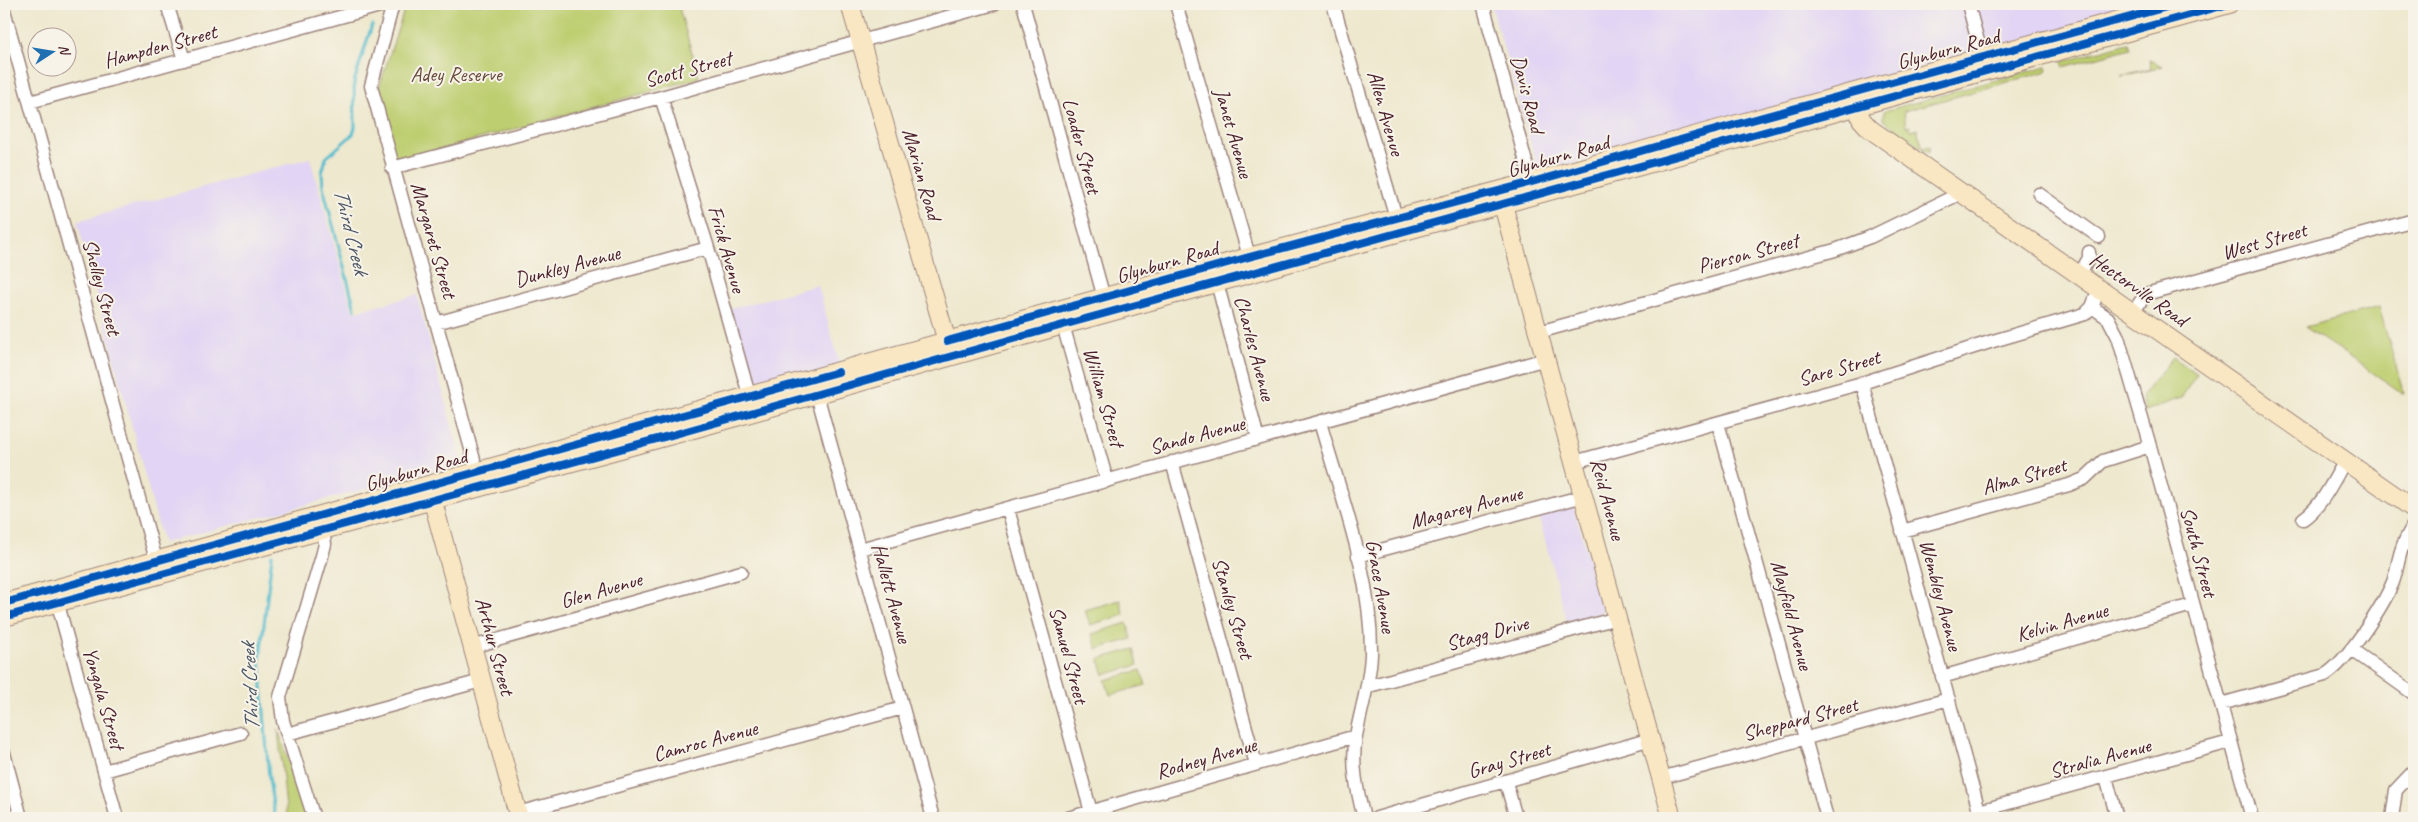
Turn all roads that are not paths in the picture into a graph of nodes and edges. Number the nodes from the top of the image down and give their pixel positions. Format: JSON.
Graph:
{"nodes":[{"id":1,"x":167,"y":4,"type":"edge"},
{"id":2,"x":387,"y":4,"type":"edge"},
{"id":3,"x":393,"y":4,"type":"edge"},
{"id":4,"x":850,"y":4,"type":"edge"},
{"id":5,"x":994,"y":4,"type":"edge"},
{"id":6,"x":1023,"y":4,"type":"edge"},
{"id":7,"x":1176,"y":4,"type":"edge"},
{"id":8,"x":1333,"y":4,"type":"edge"},
{"id":9,"x":1483,"y":4,"type":"edge"},
{"id":10,"x":1968,"y":4,"type":"edge"},
{"id":11,"x":2178,"y":4,"type":"edge"},
{"id":12,"x":2229,"y":4,"type":"edge"},
{"id":13,"x":2198,"y":8,"type":"edge"},
{"id":14,"x":4,"y":10,"type":"edge"},
{"id":15,"x":861,"y":41,"type":"junction"},
{"id":16,"x":184,"y":60,"type":"junction"},
{"id":17,"x":1984,"y":65,"type":"junction"},
{"id":18,"x":661,"y":97,"type":"junction"},
{"id":19,"x":1856,"y":100,"type":"junction"},
{"id":20,"x":30,"y":102,"type":"junction"},
{"id":21,"x":392,"y":168,"type":"junction"},
{"id":22,"x":1534,"y":189,"type":"junction"},
{"id":23,"x":1961,"y":192,"type":"junction"},
{"id":24,"x":2038,"y":194,"type":"dead end"},
{"id":25,"x":1502,"y":198,"type":"junction"},
{"id":26,"x":2414,"y":220,"type":"edge"},
{"id":27,"x":1398,"y":225,"type":"junction"},
{"id":28,"x":2099,"y":237,"type":"dead end"},
{"id":29,"x":708,"y":248,"type":"junction"},
{"id":30,"x":1251,"y":265,"type":"junction"},
{"id":31,"x":1216,"y":276,"type":"junction"},
{"id":32,"x":2099,"y":289,"type":"junction"},
{"id":33,"x":1104,"y":298,"type":"junction"},
{"id":34,"x":2092,"y":307,"type":"junction"},
{"id":35,"x":2132,"y":312,"type":"junction"},
{"id":36,"x":436,"y":323,"type":"junction"},
{"id":37,"x":1063,"y":325,"type":"junction"},
{"id":38,"x":1538,"y":332,"type":"junction"},
{"id":39,"x":949,"y":349,"type":"junction"},
{"id":40,"x":1546,"y":359,"type":"junction"},
{"id":41,"x":1862,"y":382,"type":"junction"},
{"id":42,"x":815,"y":386,"type":"junction"},
{"id":43,"x":751,"y":404,"type":"junction"},
{"id":44,"x":675,"y":417,"type":"junction"},
{"id":45,"x":716,"y":422,"type":"junction"},
{"id":46,"x":1320,"y":422,"type":"junction"},
{"id":47,"x":1718,"y":423,"type":"junction"},
{"id":48,"x":1258,"y":439,"type":"junction"},
{"id":49,"x":2150,"y":446,"type":"junction"},
{"id":50,"x":2345,"y":461,"type":"junction"},
{"id":51,"x":1172,"y":462,"type":"junction"},
{"id":52,"x":1574,"y":462,"type":"junction"},
{"id":53,"x":479,"y":479,"type":"junction"},
{"id":54,"x":1107,"y":481,"type":"junction"},
{"id":55,"x":431,"y":492,"type":"junction"},
{"id":56,"x":1584,"y":496,"type":"junction"},
{"id":57,"x":409,"y":507,"type":"junction"},
{"id":58,"x":1008,"y":509,"type":"junction"},
{"id":59,"x":2414,"y":509,"type":"edge"},
{"id":60,"x":2303,"y":519,"type":"dead end"},
{"id":61,"x":2414,"y":524,"type":"edge"},
{"id":62,"x":323,"y":529,"type":"junction"},
{"id":63,"x":1902,"y":531,"type":"junction"},
{"id":64,"x":441,"y":532,"type":"junction"},
{"id":65,"x":860,"y":549,"type":"junction"},
{"id":66,"x":1358,"y":556,"type":"junction"},
{"id":67,"x":158,"y":567,"type":"junction"},
{"id":68,"x":741,"y":572,"type":"dead end"},
{"id":69,"x":55,"y":596,"type":"junction"},
{"id":70,"x":4,"y":603,"type":"edge"},
{"id":71,"x":2192,"y":605,"type":"junction"},
{"id":72,"x":4,"y":617,"type":"edge"},
{"id":73,"x":1617,"y":618,"type":"junction"},
{"id":74,"x":472,"y":647,"type":"junction"},
{"id":75,"x":2351,"y":649,"type":"junction"},
{"id":76,"x":1942,"y":677,"type":"junction"},
{"id":77,"x":481,"y":681,"type":"junction"},
{"id":78,"x":1369,"y":686,"type":"junction"},
{"id":79,"x":2414,"y":694,"type":"edge"},
{"id":80,"x":1949,"y":699,"type":"junction"},
{"id":81,"x":2220,"y":704,"type":"junction"},
{"id":82,"x":903,"y":708,"type":"junction"},
{"id":83,"x":241,"y":734,"type":"dead end"},
{"id":84,"x":287,"y":734,"type":"junction"},
{"id":85,"x":1356,"y":736,"type":"junction"},
{"id":86,"x":1651,"y":739,"type":"junction"},
{"id":87,"x":1805,"y":739,"type":"junction"},
{"id":88,"x":2230,"y":742,"type":"junction"},
{"id":89,"x":4,"y":753,"type":"edge"},
{"id":90,"x":1256,"y":764,"type":"junction"},
{"id":91,"x":104,"y":771,"type":"junction"},
{"id":92,"x":2414,"y":771,"type":"edge"},
{"id":93,"x":2106,"y":777,"type":"junction"},
{"id":94,"x":1661,"y":778,"type":"junction"},
{"id":95,"x":1506,"y":782,"type":"junction"},
{"id":96,"x":1091,"y":812,"type":"junction"},
{"id":97,"x":1980,"y":815,"type":"edge"},
{"id":98,"x":518,"y":816,"type":"edge"},
{"id":99,"x":21,"y":818,"type":"edge"},
{"id":100,"x":116,"y":818,"type":"edge"},
{"id":101,"x":314,"y":818,"type":"edge"},
{"id":102,"x":933,"y":818,"type":"edge"},
{"id":103,"x":1068,"y":818,"type":"edge"},
{"id":104,"x":1364,"y":818,"type":"edge"},
{"id":105,"x":1377,"y":818,"type":"edge"},
{"id":106,"x":1516,"y":818,"type":"edge"},
{"id":107,"x":1672,"y":818,"type":"edge"},
{"id":108,"x":1827,"y":818,"type":"edge"},
{"id":109,"x":2117,"y":818,"type":"edge"},
{"id":110,"x":2252,"y":818,"type":"edge"},
{"id":111,"x":2392,"y":818,"type":"edge"}],
"edges":[{"from":1,"to":16,"type":"street"},
{"from":2,"to":16,"type":"street","name":"Hampden Street"},
{"from":3,"to":21,"type":"street","name":"Margaret Street"},
{"from":4,"to":15,"type":"main road","name":"Marian Road"},
{"from":5,"to":15,"type":"street","name":"Scott Street"},
{"from":6,"to":33,"type":"street","name":"Loader Street"},
{"from":7,"to":30,"type":"street","name":"Janet Avenue"},
{"from":8,"to":27,"type":"street","name":"Allen Avenue"},
{"from":9,"to":22,"type":"street","name":"Davis Road"},
{"from":10,"to":17,"type":"street"},
{"from":11,"to":17,"type":"main road","name":"Glynburn Road"},
{"from":12,"to":13,"type":"main road","name":"Glynburn Road"},
{"from":13,"to":17,"type":"main road","name":"Glynburn Road"},
{"from":14,"to":20,"type":"street","name":"Shelley Street"},
{"from":15,"to":18,"type":"street","name":"Scott Street"},
{"from":15,"to":39,"type":"main road","name":"Marian Road"},
{"from":16,"to":20,"type":"street","name":"Hampden Street"},
{"from":17,"to":19,"type":"main road","name":"Glynburn Road"},
{"from":18,"to":21,"type":"street","name":"Scott Street"},
{"from":18,"to":29,"type":"street","name":"Frick Avenue"},
{"from":19,"to":22,"type":"main road","name":"Glynburn Road"},
{"from":19,"to":23,"type":"main road","name":"Hectorville Road"},
{"from":20,"to":67,"type":"street","name":"Shelley Street"},
{"from":21,"to":36,"type":"street","name":"Margaret Street"},
{"from":22,"to":25,"type":"main road","name":"Glynburn Road"},
{"from":23,"to":32,"type":"main road","name":"Hectorville Road"},
{"from":23,"to":38,"type":"street","name":"Pierson Street"},
{"from":24,"to":28,"type":"street"},
{"from":25,"to":27,"type":"main road","name":"Glynburn Road"},
{"from":25,"to":38,"type":"main road","name":"Reid Avenue"},
{"from":26,"to":35,"type":"street","name":"West Street"},
{"from":27,"to":30,"type":"main road","name":"Glynburn Road"},
{"from":29,"to":36,"type":"street","name":"Dunkley Avenue"},
{"from":29,"to":43,"type":"street","name":"Frick Avenue"},
{"from":30,"to":31,"type":"main road","name":"Glynburn Road"},
{"from":31,"to":33,"type":"main road","name":"Glynburn Road"},
{"from":31,"to":37,"type":"main road","name":"Glynburn Road"},
{"from":31,"to":48,"type":"street","name":"Charles Avenue"},
{"from":32,"to":34,"type":"street"},
{"from":32,"to":35,"type":"main road","name":"Hectorville Road"},
{"from":33,"to":39,"type":"main road","name":"Glynburn Road"},
{"from":34,"to":41,"type":"street","name":"Sare Street"},
{"from":34,"to":49,"type":"street","name":"South Street"},
{"from":35,"to":50,"type":"main road","name":"Hectorville Road"},
{"from":36,"to":53,"type":"street","name":"Margaret Street"},
{"from":37,"to":39,"type":"main road","name":"Glynburn Road"},
{"from":37,"to":54,"type":"street","name":"William Street"},
{"from":38,"to":40,"type":"main road","name":"Reid Avenue"},
{"from":39,"to":42,"type":"main road","name":"Glynburn Road"},
{"from":40,"to":46,"type":"street","name":"Sando Avenue"},
{"from":40,"to":52,"type":"main road","name":"Reid Avenue"},
{"from":41,"to":47,"type":"street","name":"Sare Street"},
{"from":41,"to":63,"type":"street","name":"Wembley Avenue"},
{"from":42,"to":43,"type":"main road","name":"Glynburn Road"},
{"from":42,"to":65,"type":"street","name":"Hallett Avenue"},
{"from":43,"to":44,"type":"main road","name":"Glynburn Road"},
{"from":43,"to":45,"type":"main road","name":"Glynburn Road"},
{"from":44,"to":45,"type":"main road"},
{"from":44,"to":53,"type":"main road","name":"Glynburn Road"},
{"from":45,"to":53,"type":"main road","name":"Glynburn Road"},
{"from":46,"to":48,"type":"street","name":"Sando Avenue"},
{"from":46,"to":66,"type":"street","name":"Grace Avenue"},
{"from":47,"to":52,"type":"street","name":"Sare Street"},
{"from":47,"to":87,"type":"street","name":"Mayfield Avenue"},
{"from":48,"to":51,"type":"street","name":"Sando Avenue"},
{"from":49,"to":63,"type":"street","name":"Alma Street"},
{"from":49,"to":71,"type":"street","name":"South Street"},
{"from":50,"to":59,"type":"main road","name":"Hectorville Road"},
{"from":50,"to":60,"type":"street"},
{"from":51,"to":54,"type":"street","name":"Sando Avenue"},
{"from":51,"to":90,"type":"street","name":"Stanley Street"},
{"from":52,"to":56,"type":"main road","name":"Reid Avenue"},
{"from":53,"to":55,"type":"main road","name":"Glynburn Road"},
{"from":54,"to":58,"type":"street","name":"Sando Avenue"},
{"from":55,"to":57,"type":"main road","name":"Glynburn Road"},
{"from":55,"to":64,"type":"main road","name":"Arthur Street"},
{"from":55,"to":67,"type":"main road","name":"Glynburn Road"},
{"from":56,"to":66,"type":"street","name":"Magarey Avenue"},
{"from":56,"to":73,"type":"main road","name":"Reid Avenue"},
{"from":57,"to":62,"type":"main road","name":"Glynburn Road"},
{"from":57,"to":64,"type":"main road"},
{"from":58,"to":65,"type":"street","name":"Sando Avenue"},
{"from":58,"to":96,"type":"street","name":"Samuel Street"},
{"from":61,"to":75,"type":"street"},
{"from":62,"to":67,"type":"main road","name":"Glynburn Road"},
{"from":62,"to":84,"type":"street"},
{"from":63,"to":76,"type":"street","name":"Wembley Avenue"},
{"from":64,"to":74,"type":"main road","name":"Arthur Street"},
{"from":65,"to":82,"type":"street","name":"Hallett Avenue"},
{"from":66,"to":78,"type":"street","name":"Grace Avenue"},
{"from":67,"to":69,"type":"main road","name":"Glynburn Road"},
{"from":68,"to":74,"type":"street","name":"Glen Avenue"},
{"from":69,"to":70,"type":"main road","name":"Glynburn Road"},
{"from":69,"to":72,"type":"main road","name":"Glynburn Road"},
{"from":69,"to":91,"type":"street","name":"Yongala Street"},
{"from":71,"to":76,"type":"street","name":"Kelvin Avenue"},
{"from":71,"to":81,"type":"street","name":"South Street"},
{"from":73,"to":78,"type":"street","name":"Stagg Drive"},
{"from":73,"to":86,"type":"main road","name":"Reid Avenue"},
{"from":74,"to":77,"type":"main road","name":"Arthur Street"},
{"from":75,"to":79,"type":"street"},
{"from":75,"to":81,"type":"street"},
{"from":76,"to":80,"type":"street","name":"Wembley Avenue"},
{"from":77,"to":84,"type":"street"},
{"from":77,"to":98,"type":"main road","name":"Arthur Street"},
{"from":78,"to":85,"type":"street","name":"Grace Avenue"},
{"from":80,"to":87,"type":"street","name":"Sheppard Street"},
{"from":80,"to":97,"type":"street","name":"Wembley Avenue"},
{"from":81,"to":88,"type":"street","name":"South Street"},
{"from":82,"to":98,"type":"street","name":"Camroc Avenue"},
{"from":82,"to":102,"type":"street","name":"Hallett Avenue"},
{"from":83,"to":91,"type":"street"},
{"from":84,"to":101,"type":"street"},
{"from":85,"to":90,"type":"street","name":"Rodney Avenue"},
{"from":85,"to":104,"type":"street","name":"Grace Avenue"},
{"from":86,"to":94,"type":"main road","name":"Reid Avenue"},
{"from":86,"to":95,"type":"street","name":"Gray Street"},
{"from":87,"to":94,"type":"street","name":"Sheppard Street"},
{"from":87,"to":108,"type":"street","name":"Mayfield Avenue"},
{"from":88,"to":93,"type":"street","name":"Stralia Avenue"},
{"from":88,"to":110,"type":"street","name":"South Street"},
{"from":89,"to":99,"type":"street"},
{"from":90,"to":96,"type":"street","name":"Rodney Avenue"},
{"from":91,"to":100,"type":"street","name":"Yongala Street"},
{"from":92,"to":111,"type":"street"},
{"from":93,"to":97,"type":"street","name":"Stralia Avenue"},
{"from":93,"to":109,"type":"street"},
{"from":94,"to":107,"type":"main road","name":"Reid Avenue"},
{"from":95,"to":105,"type":"street","name":"Gray Street"},
{"from":95,"to":106,"type":"street"},
{"from":96,"to":103,"type":"street","name":"Rodney Avenue"}]}
